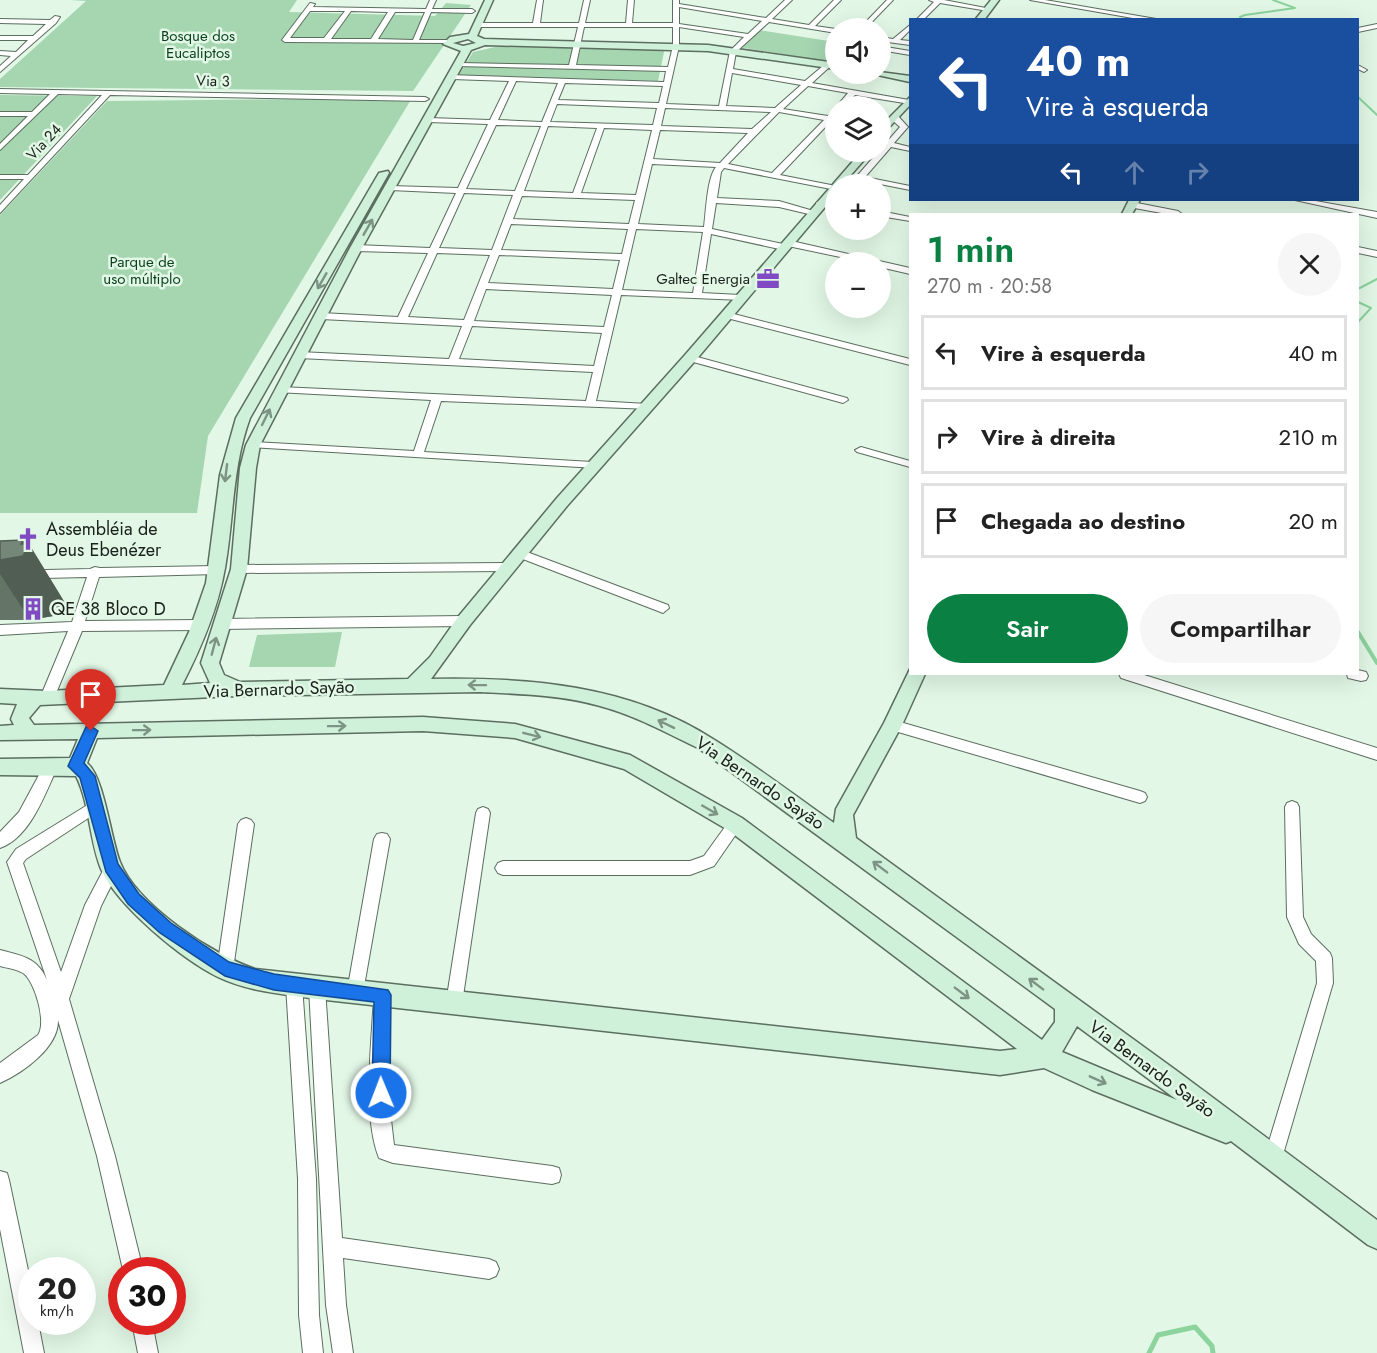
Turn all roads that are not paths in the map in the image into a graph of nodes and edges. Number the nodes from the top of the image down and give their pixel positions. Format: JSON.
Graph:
{"nodes":[{"id":1,"x":315,"y":0,"type":"edge"},
{"id":2,"x":433,"y":0,"type":"edge"},
{"id":3,"x":476,"y":0,"type":"edge"},
{"id":4,"x":489,"y":0,"type":"edge"},
{"id":5,"x":540,"y":0,"type":"edge"},
{"id":6,"x":587,"y":0,"type":"edge"},
{"id":7,"x":631,"y":0,"type":"edge"},
{"id":8,"x":788,"y":0,"type":"edge"},
{"id":9,"x":838,"y":0,"type":"edge"},
{"id":10,"x":890,"y":0,"type":"edge"},
{"id":11,"x":937,"y":0,"type":"edge"},
{"id":12,"x":995,"y":0,"type":"edge"},
{"id":13,"x":1033,"y":0,"type":"edge"},
{"id":14,"x":676,"y":2,"type":"edge"},
{"id":15,"x":308,"y":9,"type":"junction"},
{"id":16,"x":988,"y":9,"type":"junction"},
{"id":17,"x":350,"y":10,"type":"junction"},
{"id":18,"x":392,"y":11,"type":"junction"},
{"id":19,"x":427,"y":11,"type":"junction"},
{"id":20,"x":873,"y":18,"type":"edge"},
{"id":21,"x":921,"y":18,"type":"edge"},
{"id":22,"x":981,"y":18,"type":"edge"},
{"id":23,"x":1146,"y":18,"type":"edge"},
{"id":24,"x":767,"y":20,"type":"junction"},
{"id":25,"x":0,"y":21,"type":"edge"},
{"id":26,"x":478,"y":25,"type":"junction"},
{"id":27,"x":536,"y":25,"type":"junction"},
{"id":28,"x":583,"y":25,"type":"junction"},
{"id":29,"x":629,"y":25,"type":"junction"},
{"id":30,"x":675,"y":25,"type":"junction"},
{"id":31,"x":1377,"y":26,"type":"edge"},
{"id":32,"x":810,"y":27,"type":"junction"},
{"id":33,"x":757,"y":28,"type":"junction"},
{"id":34,"x":909,"y":28,"type":"edge"},
{"id":35,"x":825,"y":29,"type":"edge"},
{"id":36,"x":768,"y":30,"type":"dead end"},
{"id":37,"x":1359,"y":30,"type":"edge"},
{"id":38,"x":463,"y":34,"type":"junction"},
{"id":39,"x":748,"y":36,"type":"junction"},
{"id":40,"x":0,"y":38,"type":"edge"},
{"id":41,"x":35,"y":38,"type":"junction"},
{"id":42,"x":326,"y":40,"type":"junction"},
{"id":43,"x":891,"y":40,"type":"edge"},
{"id":44,"x":373,"y":41,"type":"junction"},
{"id":45,"x":895,"y":41,"type":"junction"},
{"id":46,"x":415,"y":42,"type":"junction"},
{"id":47,"x":909,"y":43,"type":"edge"},
{"id":48,"x":578,"y":44,"type":"junction"},
{"id":49,"x":676,"y":46,"type":"junction"},
{"id":50,"x":891,"y":50,"type":"edge"},
{"id":51,"x":733,"y":51,"type":"junction"},
{"id":52,"x":909,"y":53,"type":"edge"},
{"id":53,"x":0,"y":54,"type":"edge"},
{"id":54,"x":18,"y":54,"type":"junction"},
{"id":55,"x":825,"y":64,"type":"edge"},
{"id":56,"x":572,"y":68,"type":"junction"},
{"id":57,"x":669,"y":69,"type":"junction"},
{"id":58,"x":825,"y":69,"type":"edge"},
{"id":59,"x":0,"y":70,"type":"edge"},
{"id":60,"x":728,"y":70,"type":"junction"},
{"id":61,"x":455,"y":71,"type":"junction"},
{"id":62,"x":891,"y":76,"type":"edge"},
{"id":63,"x":513,"y":79,"type":"junction"},
{"id":64,"x":909,"y":79,"type":"edge"},
{"id":65,"x":562,"y":81,"type":"junction"},
{"id":66,"x":806,"y":83,"type":"junction"},
{"id":67,"x":665,"y":84,"type":"junction"},
{"id":68,"x":0,"y":91,"type":"edge"},
{"id":69,"x":56,"y":92,"type":"junction"},
{"id":70,"x":854,"y":92,"type":"junction"},
{"id":71,"x":108,"y":93,"type":"junction"},
{"id":72,"x":850,"y":96,"type":"edge"},
{"id":73,"x":425,"y":99,"type":"junction"},
{"id":74,"x":556,"y":102,"type":"junction"},
{"id":75,"x":909,"y":103,"type":"edge"},
{"id":76,"x":660,"y":105,"type":"junction"},
{"id":77,"x":722,"y":107,"type":"junction"},
{"id":78,"x":778,"y":110,"type":"junction"},
{"id":79,"x":34,"y":114,"type":"junction"},
{"id":80,"x":1,"y":115,"type":"edge"},
{"id":81,"x":895,"y":118,"type":"junction"},
{"id":82,"x":825,"y":119,"type":"edge"},
{"id":83,"x":428,"y":120,"type":"junction"},
{"id":84,"x":493,"y":122,"type":"junction"},
{"id":85,"x":891,"y":122,"type":"edge"},
{"id":86,"x":547,"y":125,"type":"junction"},
{"id":87,"x":601,"y":127,"type":"junction"},
{"id":88,"x":825,"y":127,"type":"edge"},
{"id":89,"x":655,"y":128,"type":"junction"},
{"id":90,"x":754,"y":131,"type":"junction"},
{"id":91,"x":891,"y":142,"type":"edge"},
{"id":92,"x":891,"y":144,"type":"edge"},
{"id":93,"x":0,"y":148,"type":"edge"},
{"id":94,"x":909,"y":148,"type":"edge"},
{"id":95,"x":404,"y":150,"type":"junction"},
{"id":96,"x":647,"y":161,"type":"junction"},
{"id":97,"x":857,"y":162,"type":"edge"},
{"id":98,"x":874,"y":162,"type":"edge"},
{"id":99,"x":721,"y":165,"type":"junction"},
{"id":100,"x":846,"y":174,"type":"edge"},
{"id":101,"x":863,"y":174,"type":"edge"},
{"id":102,"x":775,"y":175,"type":"junction"},
{"id":103,"x":0,"y":177,"type":"edge"},
{"id":104,"x":31,"y":177,"type":"junction"},
{"id":105,"x":825,"y":182,"type":"edge"},
{"id":106,"x":891,"y":184,"type":"edge"},
{"id":107,"x":390,"y":188,"type":"junction"},
{"id":108,"x":909,"y":188,"type":"edge"},
{"id":109,"x":461,"y":191,"type":"junction"},
{"id":110,"x":520,"y":192,"type":"junction"},
{"id":111,"x":576,"y":195,"type":"junction"},
{"id":112,"x":639,"y":198,"type":"junction"},
{"id":113,"x":825,"y":198,"type":"edge"},
{"id":114,"x":711,"y":200,"type":"junction"},
{"id":115,"x":1304,"y":201,"type":"edge"},
{"id":116,"x":1131,"y":206,"type":"edge"},
{"id":117,"x":817,"y":207,"type":"junction"},
{"id":118,"x":825,"y":207,"type":"edge"},
{"id":119,"x":0,"y":210,"type":"edge"},
{"id":120,"x":1172,"y":213,"type":"edge"},
{"id":121,"x":891,"y":215,"type":"edge"},
{"id":122,"x":1377,"y":215,"type":"edge"},
{"id":123,"x":909,"y":219,"type":"edge"},
{"id":124,"x":509,"y":221,"type":"junction"},
{"id":125,"x":632,"y":227,"type":"junction"},
{"id":126,"x":706,"y":230,"type":"junction"},
{"id":127,"x":785,"y":245,"type":"junction"},
{"id":128,"x":356,"y":248,"type":"junction"},
{"id":129,"x":435,"y":250,"type":"junction"},
{"id":130,"x":1359,"y":250,"type":"edge"},
{"id":131,"x":497,"y":253,"type":"junction"},
{"id":132,"x":825,"y":253,"type":"edge"},
{"id":133,"x":1377,"y":254,"type":"edge"},
{"id":134,"x":625,"y":257,"type":"junction"},
{"id":135,"x":891,"y":267,"type":"edge"},
{"id":136,"x":909,"y":271,"type":"edge"},
{"id":137,"x":484,"y":286,"type":"junction"},
{"id":138,"x":617,"y":292,"type":"junction"},
{"id":139,"x":697,"y":296,"type":"junction"},
{"id":140,"x":740,"y":298,"type":"junction"},
{"id":141,"x":726,"y":315,"type":"junction"},
{"id":142,"x":321,"y":316,"type":"junction"},
{"id":143,"x":402,"y":320,"type":"junction"},
{"id":144,"x":469,"y":322,"type":"junction"},
{"id":145,"x":608,"y":330,"type":"junction"},
{"id":146,"x":299,"y":355,"type":"junction"},
{"id":147,"x":690,"y":358,"type":"junction"},
{"id":148,"x":453,"y":362,"type":"junction"},
{"id":149,"x":909,"y":362,"type":"edge"},
{"id":150,"x":597,"y":369,"type":"junction"},
{"id":151,"x":280,"y":390,"type":"junction"},
{"id":152,"x":437,"y":398,"type":"junction"},
{"id":153,"x":843,"y":400,"type":"dead end"},
{"id":154,"x":590,"y":405,"type":"junction"},
{"id":155,"x":647,"y":407,"type":"junction"},
{"id":156,"x":253,"y":445,"type":"junction"},
{"id":157,"x":861,"y":450,"type":"dead end"},
{"id":158,"x":418,"y":455,"type":"junction"},
{"id":159,"x":909,"y":464,"type":"edge"},
{"id":160,"x":592,"y":466,"type":"junction"},
{"id":161,"x":245,"y":502,"type":"junction"},
{"id":162,"x":223,"y":506,"type":"junction"},
{"id":163,"x":519,"y":553,"type":"junction"},
{"id":164,"x":506,"y":567,"type":"junction"},
{"id":165,"x":239,"y":569,"type":"junction"},
{"id":166,"x":217,"y":570,"type":"junction"},
{"id":167,"x":95,"y":571,"type":"junction"},
{"id":168,"x":0,"y":575,"type":"edge"},
{"id":169,"x":663,"y":608,"type":"dead end"},
{"id":170,"x":464,"y":621,"type":"junction"},
{"id":171,"x":220,"y":624,"type":"junction"},
{"id":172,"x":77,"y":626,"type":"junction"},
{"id":173,"x":199,"y":626,"type":"junction"},
{"id":174,"x":0,"y":630,"type":"edge"},
{"id":175,"x":436,"y":662,"type":"junction"},
{"id":176,"x":916,"y":675,"type":"edge"},
{"id":177,"x":1129,"y":675,"type":"edge"},
{"id":178,"x":439,"y":685,"type":"junction"},
{"id":179,"x":413,"y":686,"type":"junction"},
{"id":180,"x":237,"y":689,"type":"junction"},
{"id":181,"x":169,"y":693,"type":"junction"},
{"id":182,"x":0,"y":696,"type":"edge"},
{"id":183,"x":43,"y":698,"type":"junction"},
{"id":184,"x":893,"y":725,"type":"junction"},
{"id":185,"x":91,"y":731,"type":"junction"},
{"id":186,"x":0,"y":733,"type":"edge"},
{"id":187,"x":29,"y":733,"type":"junction"},
{"id":188,"x":1377,"y":754,"type":"edge"},
{"id":189,"x":51,"y":766,"type":"junction"},
{"id":190,"x":76,"y":766,"type":"junction"},
{"id":191,"x":0,"y":767,"type":"edge"},
{"id":192,"x":1140,"y":797,"type":"dead end"},
{"id":193,"x":94,"y":807,"type":"junction"},
{"id":194,"x":1292,"y":807,"type":"dead end"},
{"id":195,"x":483,"y":813,"type":"dead end"},
{"id":196,"x":843,"y":815,"type":"junction"},
{"id":197,"x":246,"y":824,"type":"dead end"},
{"id":198,"x":735,"y":824,"type":"junction"},
{"id":199,"x":822,"y":826,"type":"junction"},
{"id":200,"x":382,"y":838,"type":"dead end"},
{"id":201,"x":0,"y":841,"type":"edge"},
{"id":202,"x":846,"y":842,"type":"junction"},
{"id":203,"x":112,"y":868,"type":"junction"},
{"id":204,"x":503,"y":868,"type":"dead end"},
{"id":205,"x":0,"y":958,"type":"edge"},
{"id":206,"x":225,"y":969,"type":"junction"},
{"id":207,"x":306,"y":987,"type":"junction"},
{"id":208,"x":355,"y":992,"type":"junction"},
{"id":209,"x":382,"y":995,"type":"junction"},
{"id":210,"x":60,"y":1000,"type":"junction"},
{"id":211,"x":454,"y":1003,"type":"junction"},
{"id":212,"x":1066,"y":1006,"type":"junction"},
{"id":213,"x":1045,"y":1056,"type":"junction"},
{"id":214,"x":0,"y":1074,"type":"edge"},
{"id":215,"x":1246,"y":1139,"type":"junction"},
{"id":216,"x":1273,"y":1158,"type":"junction"},
{"id":217,"x":552,"y":1174,"type":"dead end"},
{"id":218,"x":0,"y":1180,"type":"edge"},
{"id":219,"x":1373,"y":1233,"type":"edge"},
{"id":220,"x":334,"y":1247,"type":"junction"},
{"id":221,"x":130,"y":1257,"type":"edge"},
{"id":222,"x":489,"y":1269,"type":"dead end"},
{"id":223,"x":145,"y":1335,"type":"edge"},
{"id":224,"x":34,"y":1353,"type":"edge"},
{"id":225,"x":148,"y":1353,"type":"edge"},
{"id":226,"x":313,"y":1353,"type":"edge"},
{"id":227,"x":343,"y":1353,"type":"edge"}],
"edges":[{"from":1,"to":15,"type":"street"},
{"from":2,"to":19,"type":"street"},
{"from":3,"to":38,"type":"street"},
{"from":4,"to":26,"type":"street"},
{"from":5,"to":27,"type":"street"},
{"from":6,"to":28,"type":"street"},
{"from":7,"to":29,"type":"street"},
{"from":8,"to":24,"type":"street"},
{"from":9,"to":32,"type":"street"},
{"from":10,"to":20,"type":"street"},
{"from":11,"to":16,"type":"street"},
{"from":11,"to":21,"type":"street"},
{"from":12,"to":16,"type":"street"},
{"from":13,"to":23,"type":"street"},
{"from":14,"to":24,"type":"street"},
{"from":14,"to":30,"type":"street"},
{"from":15,"to":17,"type":"street"},
{"from":15,"to":42,"type":"street"},
{"from":16,"to":22,"type":"street"},
{"from":17,"to":18,"type":"street"},
{"from":17,"to":42,"type":"street"},
{"from":18,"to":19,"type":"street"},
{"from":18,"to":44,"type":"street"},
{"from":19,"to":38,"type":"street"},
{"from":19,"to":46,"type":"street"},
{"from":24,"to":32,"type":"street"},
{"from":24,"to":33,"type":"street"},
{"from":25,"to":41,"type":"street"},
{"from":26,"to":27,"type":"street"},
{"from":26,"to":38,"type":"street"},
{"from":27,"to":28,"type":"street"},
{"from":28,"to":29,"type":"street"},
{"from":28,"to":48,"type":"street"},
{"from":29,"to":30,"type":"street"},
{"from":30,"to":39,"type":"street"},
{"from":30,"to":49,"type":"street"},
{"from":31,"to":37,"type":"street"},
{"from":32,"to":35,"type":"street"},
{"from":33,"to":36,"type":"street"},
{"from":33,"to":39,"type":"street"},
{"from":34,"to":45,"type":"street"},
{"from":38,"to":46,"type":"street"},
{"from":38,"to":48,"type":"street"},
{"from":38,"to":61,"type":"street"},
{"from":38,"to":73,"type":"street"},
{"from":39,"to":51,"type":"street"},
{"from":40,"to":41,"type":"street"},
{"from":41,"to":54,"type":"street"},
{"from":42,"to":44,"type":"street"},
{"from":43,"to":45,"type":"street"},
{"from":44,"to":46,"type":"street"},
{"from":45,"to":47,"type":"street"},
{"from":48,"to":49,"type":"street"},
{"from":48,"to":56,"type":"street"},
{"from":49,"to":51,"type":"street"},
{"from":49,"to":57,"type":"street"},
{"from":50,"to":52,"type":"street"},
{"from":51,"to":55,"type":"street"},
{"from":51,"to":60,"type":"street"},
{"from":53,"to":54,"type":"street"},
{"from":54,"to":59,"type":"street"},
{"from":56,"to":57,"type":"street"},
{"from":56,"to":61,"type":"street"},
{"from":57,"to":67,"type":"street"},
{"from":58,"to":66,"type":"street"},
{"from":60,"to":66,"type":"street"},
{"from":60,"to":77,"type":"street"},
{"from":61,"to":63,"type":"street"},
{"from":61,"to":83,"type":"street"},
{"from":62,"to":64,"type":"street"},
{"from":63,"to":65,"type":"street"},
{"from":63,"to":84,"type":"street"},
{"from":65,"to":67,"type":"street"},
{"from":65,"to":74,"type":"street"},
{"from":66,"to":70,"type":"street"},
{"from":66,"to":78,"type":"street"},
{"from":67,"to":76,"type":"street"},
{"from":68,"to":69,"type":"street","name":"Via 3"},
{"from":69,"to":71,"type":"street","name":"Via 3"},
{"from":69,"to":79,"type":"street"},
{"from":70,"to":72,"type":"street"},
{"from":70,"to":75,"type":"street"},
{"from":71,"to":73,"type":"street","name":"Via 3"},
{"from":71,"to":104,"type":"street","name":"Via 24"},
{"from":73,"to":95,"type":"street"},
{"from":74,"to":76,"type":"street"},
{"from":74,"to":86,"type":"street"},
{"from":75,"to":81,"type":"street"},
{"from":76,"to":77,"type":"street"},
{"from":76,"to":89,"type":"street"},
{"from":77,"to":78,"type":"street"},
{"from":78,"to":82,"type":"street"},
{"from":78,"to":90,"type":"street"},
{"from":79,"to":80,"type":"street"},
{"from":79,"to":93,"type":"street"},
{"from":81,"to":85,"type":"street"},
{"from":81,"to":91,"type":"street"},
{"from":83,"to":84,"type":"street"},
{"from":83,"to":95,"type":"street"},
{"from":84,"to":86,"type":"street"},
{"from":84,"to":109,"type":"street"},
{"from":86,"to":87,"type":"street"},
{"from":86,"to":110,"type":"street"},
{"from":87,"to":89,"type":"street"},
{"from":87,"to":111,"type":"street"},
{"from":88,"to":102,"type":"street"},
{"from":89,"to":90,"type":"street"},
{"from":89,"to":96,"type":"street"},
{"from":90,"to":99,"type":"street"},
{"from":92,"to":94,"type":"street"},
{"from":95,"to":107,"type":"street"},
{"from":95,"to":162,"type":"street","one_way":true},
{"from":96,"to":99,"type":"street"},
{"from":96,"to":112,"type":"street"},
{"from":97,"to":100,"type":"street"},
{"from":98,"to":101,"type":"street"},
{"from":99,"to":102,"type":"street"},
{"from":99,"to":114,"type":"street"},
{"from":102,"to":105,"type":"street"},
{"from":103,"to":104,"type":"street"},
{"from":104,"to":119,"type":"street","name":"Via 24"},
{"from":106,"to":108,"type":"street"},
{"from":107,"to":109,"type":"street"},
{"from":128,"to":107,"type":"street","one_way":true},
{"from":109,"to":110,"type":"street"},
{"from":109,"to":129,"type":"street"},
{"from":110,"to":111,"type":"street"},
{"from":110,"to":124,"type":"street"},
{"from":111,"to":112,"type":"street"},
{"from":112,"to":125,"type":"street"},
{"from":113,"to":117,"type":"street"},
{"from":114,"to":117,"type":"street"},
{"from":114,"to":126,"type":"street"},
{"from":115,"to":122,"type":"street"},
{"from":116,"to":120,"type":"street"},
{"from":117,"to":118,"type":"street"},
{"from":117,"to":127,"type":"street"},
{"from":121,"to":123,"type":"street"},
{"from":124,"to":125,"type":"street"},
{"from":124,"to":131,"type":"street"},
{"from":125,"to":126,"type":"street"},
{"from":125,"to":134,"type":"street"},
{"from":126,"to":127,"type":"street"},
{"from":126,"to":139,"type":"street"},
{"from":127,"to":132,"type":"street"},
{"from":127,"to":140,"type":"street"},
{"from":128,"to":129,"type":"street"},
{"from":128,"to":142,"type":"street"},
{"from":129,"to":131,"type":"street"},
{"from":129,"to":143,"type":"street"},
{"from":130,"to":133,"type":"street"},
{"from":131,"to":134,"type":"street"},
{"from":131,"to":137,"type":"street"},
{"from":134,"to":138,"type":"street"},
{"from":135,"to":136,"type":"street"},
{"from":137,"to":138,"type":"street"},
{"from":137,"to":144,"type":"street"},
{"from":138,"to":139,"type":"street"},
{"from":138,"to":145,"type":"street"},
{"from":139,"to":140,"type":"street"},
{"from":140,"to":141,"type":"street"},
{"from":141,"to":147,"type":"street"},
{"from":141,"to":149,"type":"street"},
{"from":142,"to":143,"type":"street"},
{"from":142,"to":146,"type":"street"},
{"from":143,"to":144,"type":"street"},
{"from":144,"to":145,"type":"street"},
{"from":144,"to":148,"type":"street"},
{"from":145,"to":150,"type":"street"},
{"from":146,"to":148,"type":"street"},
{"from":146,"to":151,"type":"street"},
{"from":147,"to":153,"type":"street"},
{"from":147,"to":155,"type":"street"},
{"from":148,"to":150,"type":"street"},
{"from":150,"to":154,"type":"street"},
{"from":151,"to":152,"type":"street"},
{"from":156,"to":151,"type":"street","one_way":true},
{"from":152,"to":154,"type":"street"},
{"from":152,"to":158,"type":"street"},
{"from":154,"to":155,"type":"street"},
{"from":155,"to":160,"type":"street"},
{"from":156,"to":158,"type":"street"},
{"from":156,"to":161,"type":"street"},
{"from":157,"to":159,"type":"street"},
{"from":158,"to":160,"type":"street"},
{"from":160,"to":163,"type":"street"},
{"from":161,"to":162,"type":"street"},
{"from":161,"to":165,"type":"street"},
{"from":162,"to":166,"type":"street"},
{"from":163,"to":164,"type":"street"},
{"from":163,"to":169,"type":"street"},
{"from":164,"to":165,"type":"street"},
{"from":164,"to":170,"type":"street"},
{"from":165,"to":171,"type":"street"},
{"from":166,"to":167,"type":"street"},
{"from":166,"to":173,"type":"street"},
{"from":167,"to":168,"type":"street"},
{"from":167,"to":172,"type":"street"},
{"from":170,"to":171,"type":"street"},
{"from":170,"to":175,"type":"street"},
{"from":180,"to":171,"type":"street","one_way":true},
{"from":172,"to":173,"type":"street"},
{"from":172,"to":174,"type":"street"},
{"from":172,"to":183,"type":"street"},
{"from":173,"to":181,"type":"street"},
{"from":175,"to":178,"type":"street"},
{"from":175,"to":179,"type":"street"},
{"from":176,"to":184,"type":"street"},
{"from":177,"to":188,"type":"street"},
{"from":178,"to":179,"type":"street","name":"Via Bernardo Sayão"},
{"from":199,"to":178,"type":"street","name":"Via Bernardo Sayão","one_way":true},
{"from":179,"to":180,"type":"street","name":"Via Bernardo Sayão"},
{"from":180,"to":181,"type":"street","name":"Via Bernardo Sayão"},
{"from":181,"to":183,"type":"street","name":"Via Bernardo Sayão"},
{"from":182,"to":183,"type":"street","name":"Via Bernardo Sayão"},
{"from":183,"to":187,"type":"street"},
{"from":184,"to":192,"type":"street"},
{"from":184,"to":196,"type":"street"},
{"from":185,"to":187,"type":"street","name":"Via Bernardo Sayão"},
{"from":185,"to":190,"type":"street"},
{"from":185,"to":198,"type":"street","name":"Via Bernardo Sayão","one_way":true},
{"from":186,"to":187,"type":"street","name":"Via Bernardo Sayão"},
{"from":189,"to":190,"type":"street"},
{"from":189,"to":191,"type":"street"},
{"from":189,"to":201,"type":"street"},
{"from":190,"to":193,"type":"street"},
{"from":193,"to":203,"type":"street"},
{"from":193,"to":210,"type":"street"},
{"from":194,"to":216,"type":"street"},
{"from":195,"to":211,"type":"street"},
{"from":196,"to":199,"type":"street"},
{"from":196,"to":202,"type":"street"},
{"from":197,"to":206,"type":"street"},
{"from":198,"to":204,"type":"street"},
{"from":198,"to":213,"type":"street","name":"Via Bernardo Sayão","one_way":true},
{"from":199,"to":202,"type":"street","name":"Via Bernardo Sayão"},
{"from":200,"to":208,"type":"street"},
{"from":212,"to":202,"type":"street","name":"Via Bernardo Sayão","one_way":true},
{"from":203,"to":206,"type":"street"},
{"from":203,"to":210,"type":"street"},
{"from":205,"to":214,"type":"street"},
{"from":206,"to":207,"type":"street"},
{"from":207,"to":208,"type":"street"},
{"from":207,"to":220,"type":"street"},
{"from":207,"to":226,"type":"street"},
{"from":208,"to":209,"type":"street"},
{"from":209,"to":211,"type":"street"},
{"from":209,"to":217,"type":"street"},
{"from":210,"to":221,"type":"street"},
{"from":211,"to":213,"type":"street"},
{"from":212,"to":213,"type":"street"},
{"from":212,"to":215,"type":"street","name":"Via Bernardo Sayão"},
{"from":213,"to":215,"type":"street","name":"Via Bernardo Sayão","one_way":true},
{"from":215,"to":216,"type":"street","name":"Via Bernardo Sayão"},
{"from":216,"to":219,"type":"street","name":"Via Bernardo Sayão"},
{"from":218,"to":224,"type":"street"},
{"from":220,"to":222,"type":"street"},
{"from":220,"to":227,"type":"street"},
{"from":223,"to":225,"type":"street"}]}
